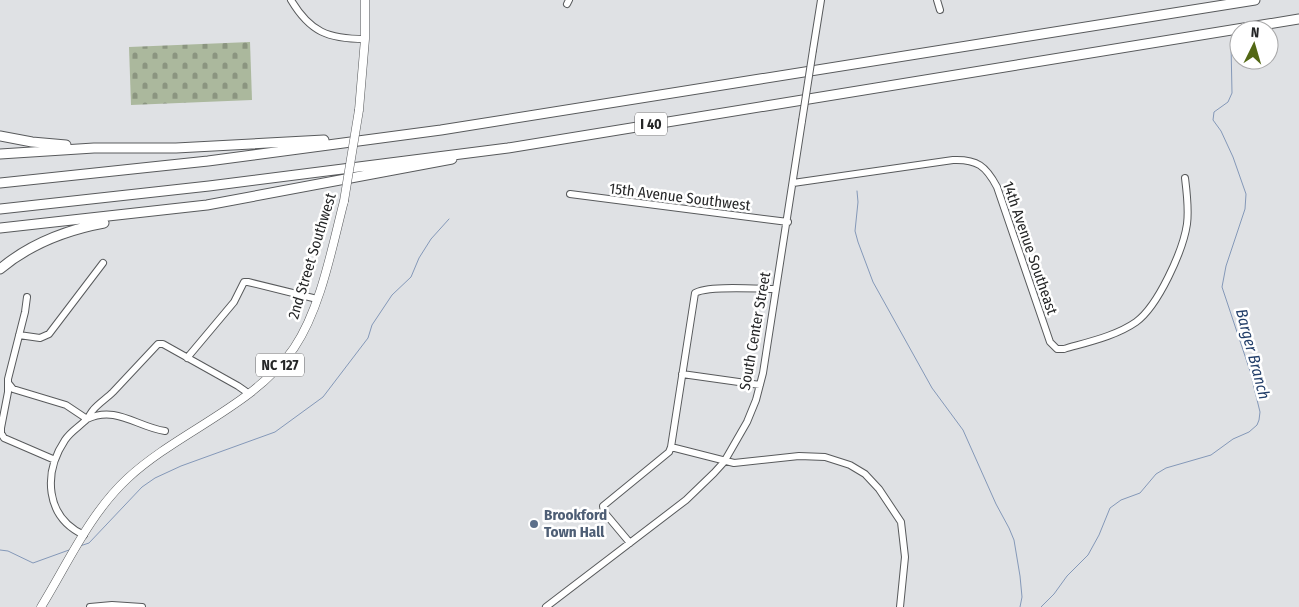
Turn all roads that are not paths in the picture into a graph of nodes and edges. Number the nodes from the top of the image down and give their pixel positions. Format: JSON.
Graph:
{"nodes":[{"id":1,"x":291,"y":0,"type":"edge"},
{"id":2,"x":365,"y":0,"type":"edge"},
{"id":3,"x":821,"y":0,"type":"edge"},
{"id":4,"x":936,"y":0,"type":"edge"},
{"id":5,"x":1255,"y":0,"type":"edge"},
{"id":6,"x":940,"y":10,"type":"dead end"},
{"id":7,"x":1299,"y":19,"type":"edge"},
{"id":8,"x":365,"y":39,"type":"junction"},
{"id":9,"x":0,"y":136,"type":"edge"},
{"id":10,"x":373,"y":138,"type":"junction"},
{"id":11,"x":111,"y":148,"type":"junction"},
{"id":12,"x":487,"y":150,"type":"junction"},
{"id":13,"x":0,"y":154,"type":"edge"},
{"id":14,"x":1185,"y":178,"type":"dead end"},
{"id":15,"x":0,"y":183,"type":"edge"},
{"id":16,"x":793,"y":183,"type":"junction"},
{"id":17,"x":570,"y":194,"type":"dead end"},
{"id":18,"x":0,"y":209,"type":"edge"},
{"id":19,"x":160,"y":212,"type":"junction"},
{"id":20,"x":788,"y":222,"type":"junction"},
{"id":21,"x":0,"y":228,"type":"edge"},
{"id":22,"x":103,"y":263,"type":"dead end"},
{"id":23,"x":0,"y":269,"type":"edge"},
{"id":24,"x":776,"y":289,"type":"junction"},
{"id":25,"x":27,"y":297,"type":"dead end"},
{"id":26,"x":317,"y":299,"type":"junction"},
{"id":27,"x":19,"y":336,"type":"junction"},
{"id":28,"x":187,"y":358,"type":"junction"},
{"id":29,"x":682,"y":374,"type":"junction"},
{"id":30,"x":9,"y":384,"type":"junction"},
{"id":31,"x":760,"y":385,"type":"junction"},
{"id":32,"x":248,"y":393,"type":"junction"},
{"id":33,"x":87,"y":419,"type":"junction"},
{"id":34,"x":166,"y":431,"type":"dead end"},
{"id":35,"x":1,"y":433,"type":"edge"},
{"id":36,"x":671,"y":447,"type":"junction"},
{"id":37,"x":55,"y":460,"type":"junction"},
{"id":38,"x":724,"y":462,"type":"junction"},
{"id":39,"x":84,"y":535,"type":"junction"},
{"id":40,"x":630,"y":543,"type":"junction"},
{"id":41,"x":132,"y":606,"type":"edge"},
{"id":42,"x":41,"y":607,"type":"edge"},
{"id":43,"x":90,"y":607,"type":"edge"},
{"id":44,"x":142,"y":607,"type":"edge"},
{"id":45,"x":546,"y":607,"type":"edge"},
{"id":46,"x":900,"y":607,"type":"edge"}],
"edges":[{"from":1,"to":8,"type":"street"},
{"from":2,"to":8,"type":"main road","name":"2nd Street Southwest","number":"NC 127"},
{"from":3,"to":16,"type":"street","name":"South Center Street","bridge":true},
{"from":4,"to":6,"type":"street"},
{"from":5,"to":10,"type":"highway","number":"I 40"},
{"from":7,"to":12,"type":"highway","number":"I 40"},
{"from":8,"to":26,"type":"main road","name":"2nd Street Southwest","number":"NC 127","bridge":true},
{"from":9,"to":11,"type":"highway"},
{"from":10,"to":11,"type":"highway"},
{"from":10,"to":15,"type":"highway","number":"I 40"},
{"from":11,"to":13,"type":"highway"},
{"from":12,"to":18,"type":"highway","number":"I 40"},
{"from":12,"to":19,"type":"highway"},
{"from":14,"to":16,"type":"street","name":"14th Avenue Southeast"},
{"from":16,"to":20,"type":"street","name":"South Center Street"},
{"from":17,"to":20,"type":"street","name":"15th Avenue Southwest"},
{"from":19,"to":21,"type":"highway"},
{"from":19,"to":23,"type":"highway"},
{"from":20,"to":24,"type":"street","name":"South Center Street"},
{"from":22,"to":27,"type":"street"},
{"from":24,"to":29,"type":"street"},
{"from":24,"to":31,"type":"street","name":"South Center Street"},
{"from":25,"to":27,"type":"street"},
{"from":26,"to":28,"type":"street"},
{"from":26,"to":32,"type":"main road","name":"2nd Street Southwest","number":"NC 127"},
{"from":27,"to":30,"type":"street"},
{"from":28,"to":32,"type":"street"},
{"from":28,"to":33,"type":"street"},
{"from":29,"to":31,"type":"street"},
{"from":29,"to":36,"type":"street"},
{"from":30,"to":33,"type":"street"},
{"from":30,"to":35,"type":"street"},
{"from":31,"to":38,"type":"street","name":"South Center Street"},
{"from":32,"to":39,"type":"main road","name":"2nd Street Southwest","number":"NC 127"},
{"from":33,"to":34,"type":"street"},
{"from":33,"to":37,"type":"street"},
{"from":35,"to":37,"type":"street"},
{"from":36,"to":38,"type":"street"},
{"from":36,"to":40,"type":"street"},
{"from":37,"to":39,"type":"street"},
{"from":38,"to":40,"type":"street","name":"South Center Street"},
{"from":38,"to":46,"type":"street"},
{"from":39,"to":42,"type":"main road","number":"NC 127"},
{"from":40,"to":45,"type":"street","name":"South Center Street"},
{"from":41,"to":43,"type":"street"},
{"from":41,"to":44,"type":"street"}]}
